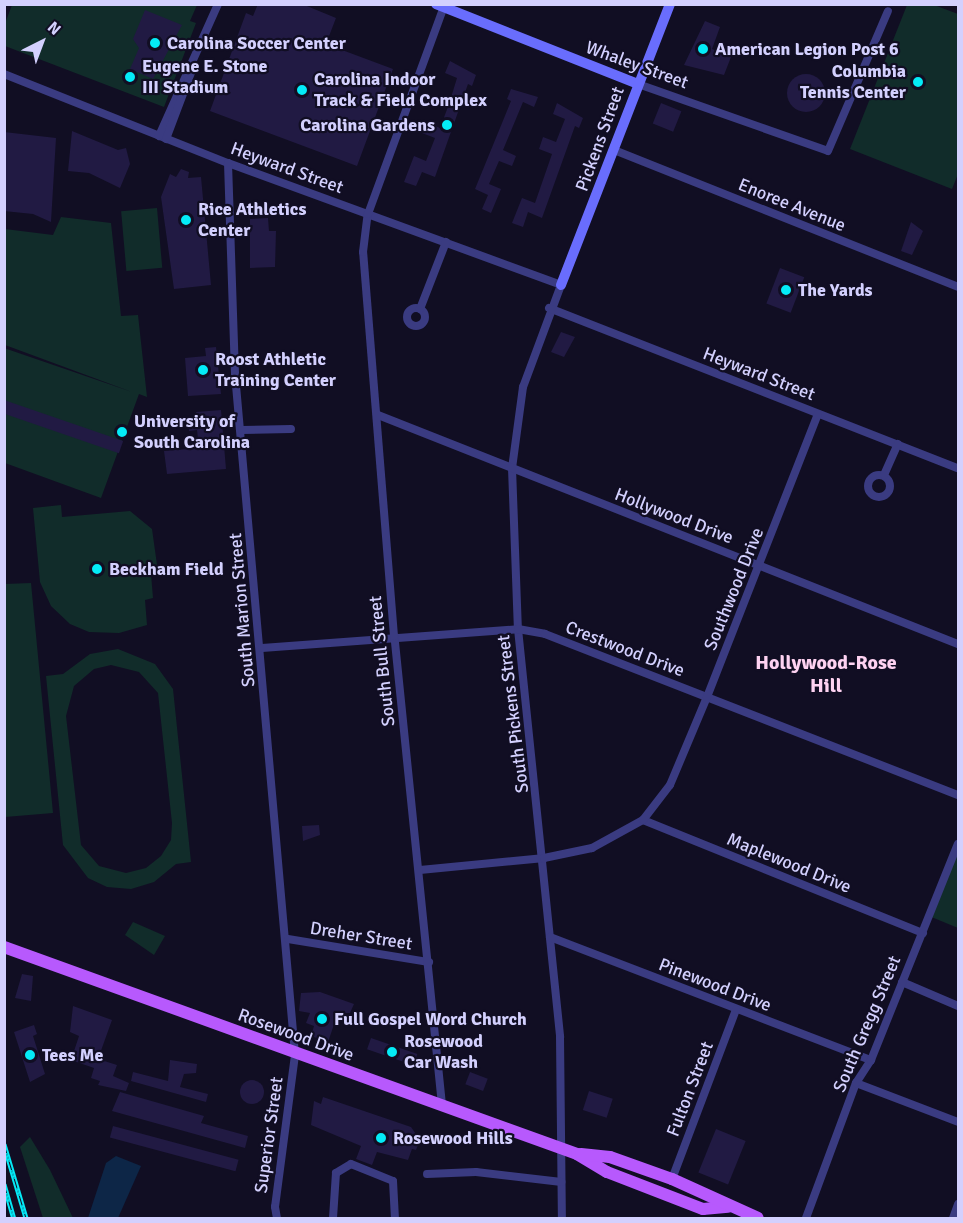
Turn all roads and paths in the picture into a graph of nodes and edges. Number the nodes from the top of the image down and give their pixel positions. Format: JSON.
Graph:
{"nodes":[{"id":1,"x":218,"y":4,"type":"edge"},
{"id":2,"x":670,"y":4,"type":"edge"},
{"id":3,"x":442,"y":6,"type":"edge"},
{"id":4,"x":888,"y":11,"type":"dead end"},
{"id":5,"x":4,"y":74,"type":"edge"},
{"id":6,"x":638,"y":84,"type":"junction"},
{"id":7,"x":163,"y":137,"type":"junction"},
{"id":8,"x":614,"y":150,"type":"junction"},
{"id":9,"x":228,"y":163,"type":"junction"},
{"id":10,"x":368,"y":214,"type":"junction"},
{"id":11,"x":446,"y":242,"type":"junction"},
{"id":12,"x":561,"y":285,"type":"junction"},
{"id":13,"x":958,"y":287,"type":"edge"},
{"id":14,"x":549,"y":308,"type":"junction"},
{"id":15,"x":420,"y":309,"type":"dead end"},
{"id":16,"x":818,"y":414,"type":"junction"},
{"id":17,"x":378,"y":415,"type":"junction"},
{"id":18,"x":291,"y":429,"type":"dead end"},
{"id":19,"x":242,"y":430,"type":"junction"},
{"id":20,"x":898,"y":444,"type":"junction"},
{"id":21,"x":512,"y":468,"type":"junction"},
{"id":22,"x":958,"y":468,"type":"edge"},
{"id":23,"x":884,"y":475,"type":"dead end"},
{"id":24,"x":760,"y":566,"type":"junction"},
{"id":25,"x":518,"y":629,"type":"junction"},
{"id":26,"x":394,"y":636,"type":"junction"},
{"id":27,"x":958,"y":644,"type":"edge"},
{"id":28,"x":262,"y":648,"type":"junction"},
{"id":29,"x":707,"y":697,"type":"junction"},
{"id":30,"x":958,"y":795,"type":"edge"},
{"id":31,"x":643,"y":820,"type":"junction"},
{"id":32,"x":958,"y":844,"type":"edge"},
{"id":33,"x":544,"y":858,"type":"junction"},
{"id":34,"x":420,"y":870,"type":"junction"},
{"id":35,"x":922,"y":933,"type":"junction"},
{"id":36,"x":550,"y":937,"type":"junction"},
{"id":37,"x":288,"y":939,"type":"junction"},
{"id":38,"x":4,"y":947,"type":"edge"},
{"id":39,"x":429,"y":962,"type":"junction"},
{"id":40,"x":902,"y":982,"type":"junction"},
{"id":41,"x":958,"y":1006,"type":"edge"},
{"id":42,"x":736,"y":1010,"type":"junction"},
{"id":43,"x":295,"y":1055,"type":"junction"},
{"id":44,"x":871,"y":1060,"type":"junction"},
{"id":45,"x":856,"y":1083,"type":"junction"},
{"id":46,"x":442,"y":1105,"type":"junction"},
{"id":47,"x":958,"y":1122,"type":"edge"},
{"id":48,"x":560,"y":1148,"type":"junction"},
{"id":49,"x":577,"y":1154,"type":"junction"},
{"id":50,"x":427,"y":1174,"type":"dead end"},
{"id":51,"x":672,"y":1179,"type":"junction"},
{"id":52,"x":561,"y":1182,"type":"junction"},
{"id":53,"x":958,"y":1204,"type":"edge"},
{"id":54,"x":728,"y":1207,"type":"junction"},
{"id":55,"x":277,"y":1218,"type":"edge"},
{"id":56,"x":333,"y":1218,"type":"edge"},
{"id":57,"x":394,"y":1218,"type":"edge"},
{"id":58,"x":562,"y":1218,"type":"edge"},
{"id":59,"x":758,"y":1218,"type":"edge"},
{"id":60,"x":806,"y":1218,"type":"edge"},
{"id":61,"x":953,"y":1218,"type":"edge"}],
"edges":[{"from":1,"to":7,"type":"street"},
{"from":2,"to":6,"type":"street","name":"Pickens Street"},
{"from":3,"to":6,"type":"street","name":"Whaley Street"},
{"from":3,"to":10,"type":"street","name":"South Bull Street"},
{"from":4,"to":6,"type":"street","name":"Whaley Street"},
{"from":5,"to":7,"type":"street","name":"Heyward Street"},
{"from":6,"to":8,"type":"street","name":"Pickens Street"},
{"from":7,"to":9,"type":"street","name":"Heyward Street"},
{"from":8,"to":12,"type":"street","name":"Pickens Street"},
{"from":8,"to":13,"type":"street","name":"Enoree Avenue"},
{"from":9,"to":10,"type":"street","name":"Heyward Street"},
{"from":9,"to":19,"type":"street","name":"South Marion Street"},
{"from":10,"to":11,"type":"street","name":"Heyward Street"},
{"from":10,"to":17,"type":"street","name":"South Bull Street"},
{"from":11,"to":12,"type":"street","name":"Heyward Street"},
{"from":11,"to":15,"type":"street"},
{"from":12,"to":14,"type":"street","name":"South Pickens Street"},
{"from":14,"to":16,"type":"street","name":"Heyward Street"},
{"from":14,"to":21,"type":"street","name":"South Pickens Street"},
{"from":16,"to":20,"type":"street","name":"Heyward Street"},
{"from":16,"to":24,"type":"street","name":"Southwood Drive"},
{"from":17,"to":21,"type":"street","name":"Hollywood Drive"},
{"from":17,"to":26,"type":"street","name":"South Bull Street"},
{"from":18,"to":19,"type":"street"},
{"from":19,"to":28,"type":"street","name":"South Marion Street"},
{"from":20,"to":22,"type":"street","name":"Heyward Street"},
{"from":20,"to":23,"type":"street"},
{"from":21,"to":24,"type":"street","name":"Hollywood Drive"},
{"from":21,"to":25,"type":"street","name":"South Pickens Street"},
{"from":24,"to":27,"type":"street","name":"Hollywood Drive"},
{"from":24,"to":29,"type":"street","name":"Southwood Drive"},
{"from":25,"to":26,"type":"street","name":"Crestwood Drive"},
{"from":25,"to":29,"type":"street","name":"Crestwood Drive"},
{"from":25,"to":33,"type":"street","name":"South Pickens Street"},
{"from":26,"to":28,"type":"street","name":"Crestwood Drive"},
{"from":26,"to":34,"type":"street","name":"South Bull Street"},
{"from":28,"to":37,"type":"street","name":"South Marion Street"},
{"from":29,"to":30,"type":"street","name":"Crestwood Drive"},
{"from":29,"to":31,"type":"street","name":"Southwood Drive"},
{"from":31,"to":33,"type":"street","name":"Southwood Drive"},
{"from":31,"to":35,"type":"street","name":"Maplewood Drive"},
{"from":32,"to":35,"type":"street","name":"South Gregg Street"},
{"from":33,"to":34,"type":"street","name":"Southwood Drive"},
{"from":33,"to":36,"type":"street","name":"South Pickens Street"},
{"from":34,"to":39,"type":"street","name":"South Bull Street"},
{"from":35,"to":40,"type":"street","name":"South Gregg Street"},
{"from":36,"to":42,"type":"street","name":"Pinewood Drive"},
{"from":36,"to":48,"type":"street","name":"South Pickens Street"},
{"from":37,"to":39,"type":"street","name":"Dreher Street"},
{"from":37,"to":43,"type":"street","name":"South Marion Street"},
{"from":38,"to":43,"type":"main road","name":"Rosewood Drive"},
{"from":39,"to":46,"type":"street","name":"South Bull Street"},
{"from":40,"to":41,"type":"street"},
{"from":40,"to":44,"type":"street","name":"South Gregg Street"},
{"from":42,"to":44,"type":"street","name":"Pinewood Drive"},
{"from":42,"to":51,"type":"street","name":"Fulton Street"},
{"from":43,"to":46,"type":"main road","name":"Rosewood Drive"},
{"from":43,"to":55,"type":"street","name":"Superior Street"},
{"from":44,"to":45,"type":"street","name":"South Gregg Street"},
{"from":45,"to":47,"type":"street"},
{"from":45,"to":60,"type":"street","name":"South Gregg Street"},
{"from":46,"to":48,"type":"main road","name":"Rosewood Drive"},
{"from":48,"to":49,"type":"main road","name":"Rosewood Drive"},
{"from":48,"to":52,"type":"street"},
{"from":49,"to":51,"type":"main road","name":"Rosewood Drive"},
{"from":49,"to":54,"type":"main road","name":"Rosewood Drive"},
{"from":50,"to":52,"type":"street"},
{"from":51,"to":54,"type":"main road","name":"Rosewood Drive"},
{"from":52,"to":58,"type":"street"},
{"from":53,"to":61,"type":"street"},
{"from":54,"to":59,"type":"main road","name":"Rosewood Drive"},
{"from":56,"to":57,"type":"street"}]}
